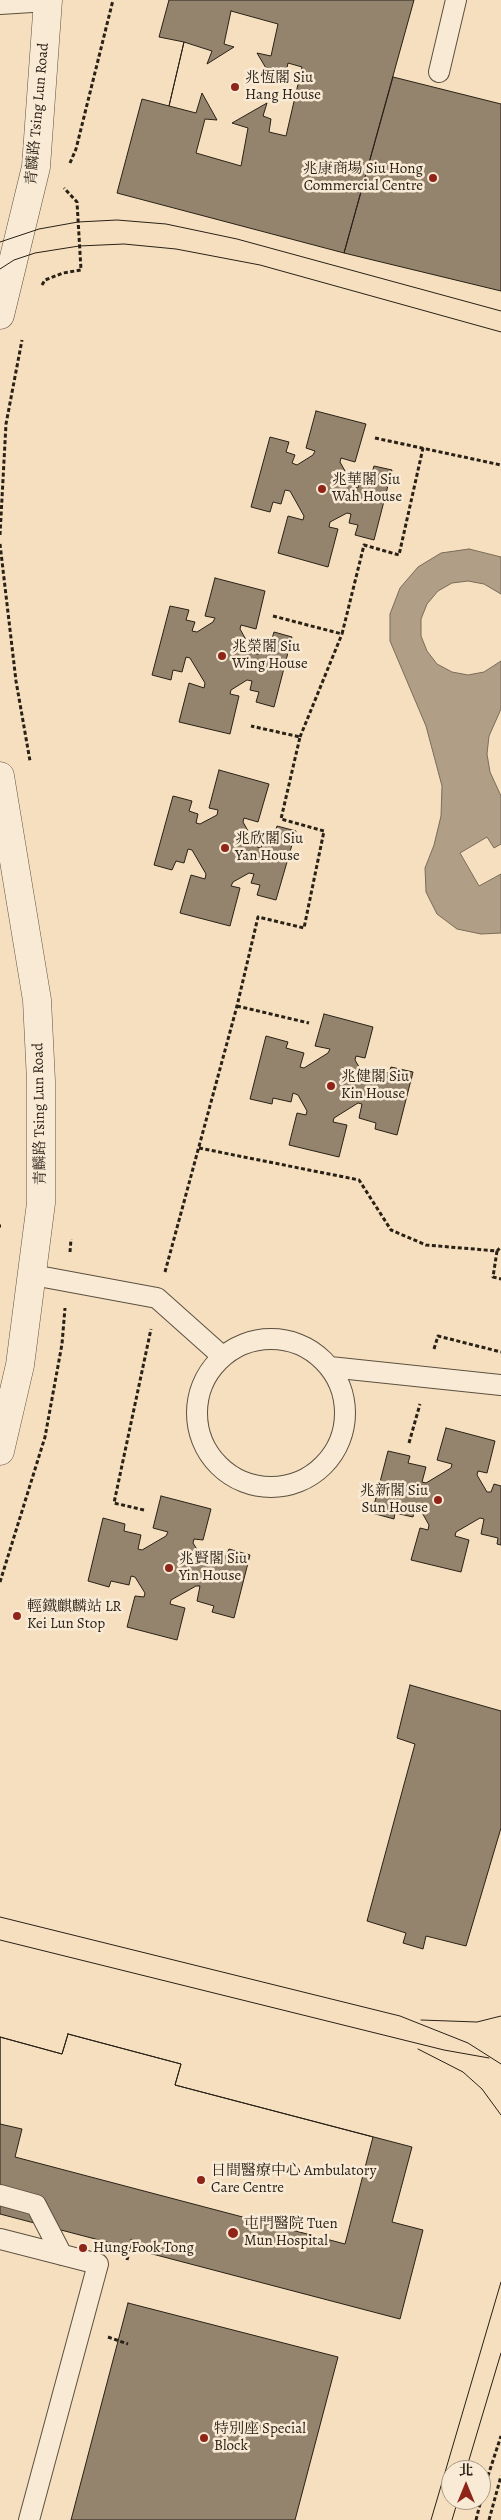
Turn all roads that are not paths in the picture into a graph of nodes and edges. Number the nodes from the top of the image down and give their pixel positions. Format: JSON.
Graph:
{"nodes":[{"id":1,"x":48,"y":0,"type":"edge"},
{"id":2,"x":456,"y":0,"type":"edge"},
{"id":3,"x":0,"y":4,"type":"edge"},
{"id":4,"x":439,"y":72,"type":"dead end"},
{"id":5,"x":0,"y":315,"type":"edge"},
{"id":6,"x":0,"y":776,"type":"edge"},
{"id":7,"x":33,"y":1275,"type":"junction"},
{"id":8,"x":222,"y":1356,"type":"junction"},
{"id":9,"x":330,"y":1367,"type":"junction"},
{"id":10,"x":501,"y":1385,"type":"edge"},
{"id":11,"x":0,"y":1451,"type":"edge"},
{"id":12,"x":0,"y":2195,"type":"edge"},
{"id":13,"x":0,"y":2239,"type":"edge"},
{"id":14,"x":62,"y":2255,"type":"junction"},
{"id":15,"x":29,"y":2520,"type":"edge"}],
"edges":[{"from":1,"to":3,"type":"lane"},
{"from":1,"to":5,"type":"street","name":"青麟路 Tsing Lun Road"},
{"from":2,"to":4,"type":"lane"},
{"from":6,"to":7,"type":"street","name":"青麟路 Tsing Lun Road"},
{"from":7,"to":8,"type":"lane"},
{"from":7,"to":11,"type":"street","name":"青麟路 Tsing Lun Road"},
{"from":8,"to":9,"type":"lane"},
{"from":8,"to":9,"type":"lane"},
{"from":9,"to":10,"type":"lane"},
{"from":12,"to":14,"type":"lane"},
{"from":13,"to":14,"type":"lane"},
{"from":14,"to":15,"type":"lane"}]}
